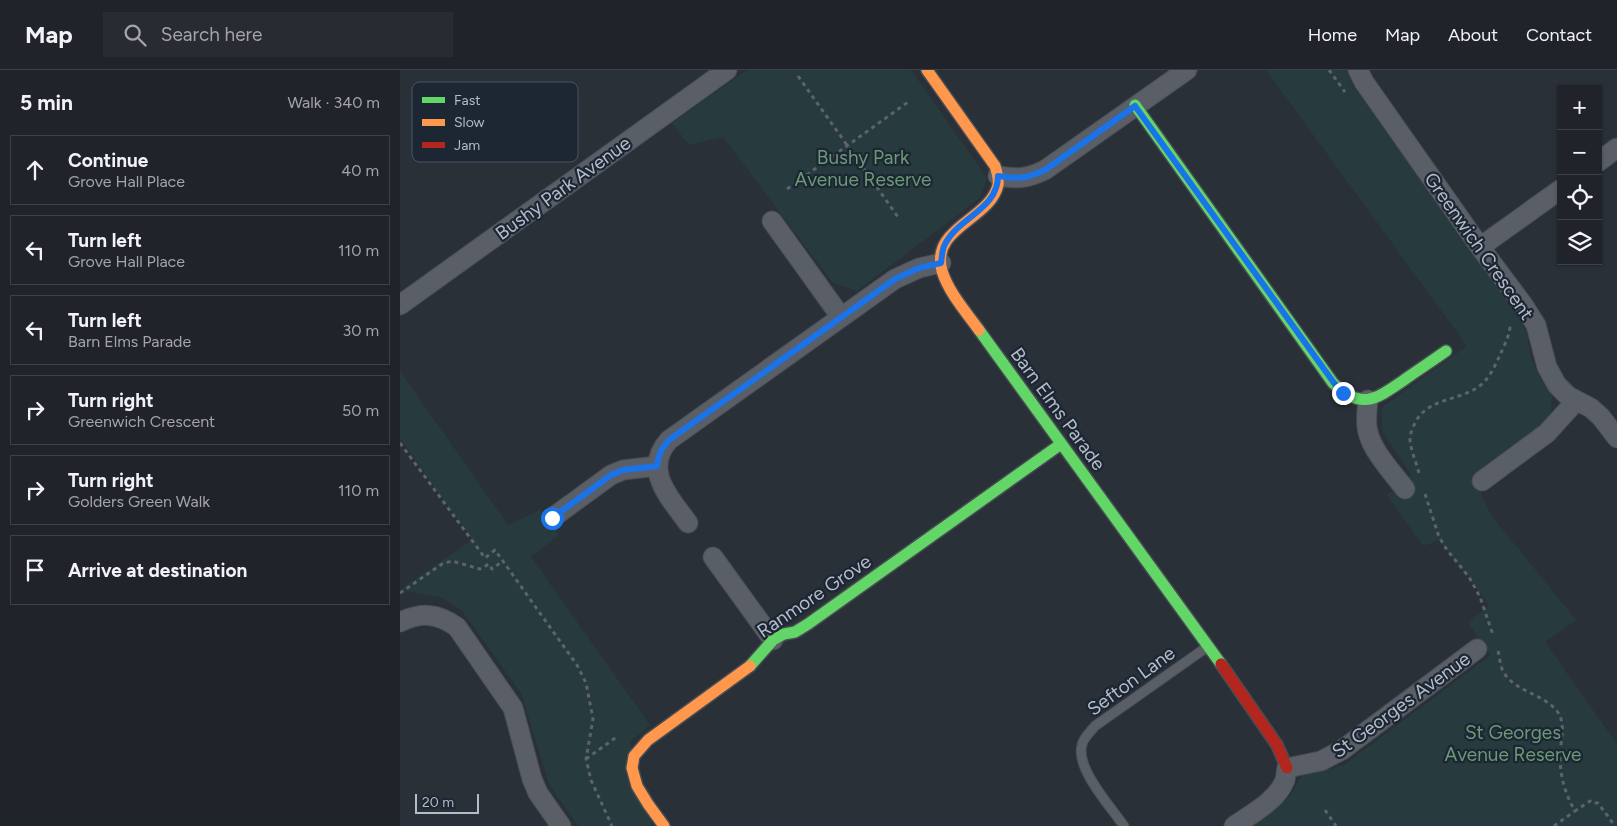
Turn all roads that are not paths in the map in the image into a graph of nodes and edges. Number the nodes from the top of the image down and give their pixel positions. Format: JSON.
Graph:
{"nodes":[{"id":1,"x":727,"y":70,"type":"edge"},
{"id":2,"x":927,"y":70,"type":"edge"},
{"id":3,"x":1186,"y":70,"type":"edge"},
{"id":4,"x":1358,"y":70,"type":"edge"},
{"id":5,"x":1135,"y":106,"type":"junction"},
{"id":6,"x":1617,"y":148,"type":"edge"},
{"id":7,"x":1602,"y":159,"type":"edge"},
{"id":8,"x":998,"y":176,"type":"junction"},
{"id":9,"x":1557,"y":192,"type":"edge"},
{"id":10,"x":772,"y":221,"type":"dead end"},
{"id":11,"x":1480,"y":247,"type":"junction"},
{"id":12,"x":941,"y":263,"type":"junction"},
{"id":13,"x":400,"y":305,"type":"edge"},
{"id":14,"x":841,"y":317,"type":"junction"},
{"id":15,"x":1446,"y":351,"type":"dead end"},
{"id":16,"x":1368,"y":400,"type":"junction"},
{"id":17,"x":1576,"y":401,"type":"junction"},
{"id":18,"x":1617,"y":438,"type":"edge"},
{"id":19,"x":1061,"y":444,"type":"junction"},
{"id":20,"x":657,"y":466,"type":"junction"},
{"id":21,"x":1482,"y":481,"type":"dead end"},
{"id":22,"x":1414,"y":487,"type":"road end"},
{"id":23,"x":552,"y":518,"type":"dead end"},
{"id":24,"x":688,"y":523,"type":"dead end"},
{"id":25,"x":713,"y":557,"type":"dead end"},
{"id":26,"x":400,"y":622,"type":"edge"},
{"id":27,"x":773,"y":640,"type":"junction"},
{"id":28,"x":1208,"y":646,"type":"junction"},
{"id":29,"x":1477,"y":649,"type":"dead end"},
{"id":30,"x":1287,"y":768,"type":"junction"},
{"id":31,"x":561,"y":826,"type":"edge"},
{"id":32,"x":664,"y":826,"type":"edge"},
{"id":33,"x":1124,"y":826,"type":"edge"},
{"id":34,"x":1234,"y":826,"type":"edge"}],
"edges":[{"from":1,"to":13,"type":"street","name":"Bushy Park Avenue"},
{"from":2,"to":8,"type":"street"},
{"from":3,"to":5,"type":"street"},
{"from":4,"to":11,"type":"street","name":"Greenwich Crescent"},
{"from":5,"to":8,"type":"street"},
{"from":5,"to":16,"type":"street"},
{"from":6,"to":7,"type":"street"},
{"from":8,"to":12,"type":"street"},
{"from":9,"to":11,"type":"street"},
{"from":10,"to":14,"type":"street"},
{"from":11,"to":17,"type":"street","name":"Greenwich Crescent"},
{"from":12,"to":14,"type":"street"},
{"from":12,"to":19,"type":"street","name":"Barn Elms Parade"},
{"from":14,"to":20,"type":"street"},
{"from":15,"to":16,"type":"street"},
{"from":16,"to":22,"type":"street"},
{"from":17,"to":18,"type":"street","name":"Greenwich Crescent"},
{"from":17,"to":21,"type":"street"},
{"from":19,"to":27,"type":"street","name":"Ranmore Grove"},
{"from":19,"to":28,"type":"street","name":"Barn Elms Parade"},
{"from":20,"to":23,"type":"street"},
{"from":20,"to":24,"type":"street"},
{"from":25,"to":27,"type":"street"},
{"from":26,"to":31,"type":"street"},
{"from":27,"to":32,"type":"street","name":"Ranmore Grove"},
{"from":28,"to":30,"type":"street","name":"Barn Elms Parade"},
{"from":28,"to":33,"type":"lane","name":"Sefton Lane"},
{"from":29,"to":30,"type":"street","name":"St Georges Avenue"},
{"from":30,"to":34,"type":"street"}]}
